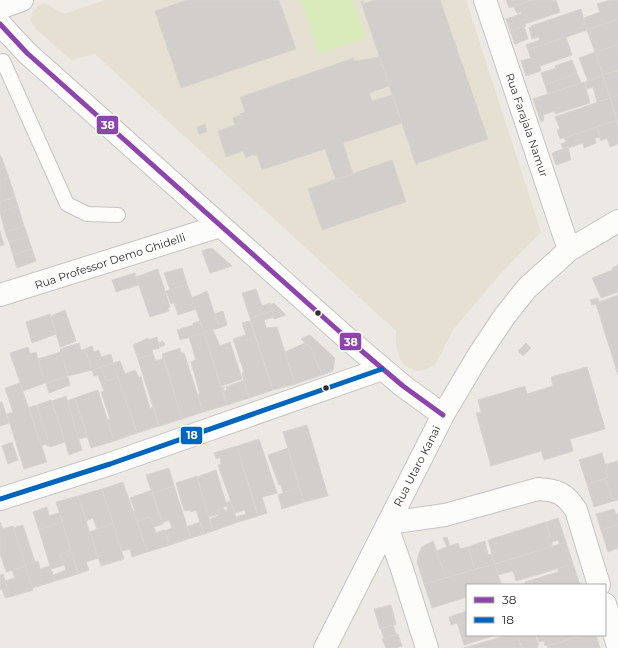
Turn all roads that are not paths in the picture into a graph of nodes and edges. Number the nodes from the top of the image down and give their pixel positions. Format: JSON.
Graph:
{"nodes":[{"id":1,"x":22,"y":0,"type":"edge"},
{"id":2,"x":485,"y":0,"type":"edge"},
{"id":3,"x":0,"y":8,"type":"edge"},
{"id":4,"x":0,"y":24,"type":"edge"},
{"id":5,"x":27,"y":53,"type":"junction"},
{"id":6,"x":2,"y":61,"type":"edge"},
{"id":7,"x":118,"y":215,"type":"dead end"},
{"id":8,"x":618,"y":221,"type":"edge"},
{"id":9,"x":220,"y":226,"type":"junction"},
{"id":10,"x":569,"y":250,"type":"junction"},
{"id":11,"x":0,"y":295,"type":"edge"},
{"id":12,"x":382,"y":369,"type":"junction"},
{"id":13,"x":443,"y":415,"type":"junction"},
{"id":14,"x":0,"y":499,"type":"edge"},
{"id":15,"x":388,"y":525,"type":"junction"},
{"id":16,"x":599,"y":584,"type":"edge"},
{"id":17,"x":606,"y":607,"type":"edge"},
{"id":18,"x":618,"y":646,"type":"edge"},
{"id":19,"x":325,"y":648,"type":"edge"},
{"id":20,"x":426,"y":648,"type":"edge"}],
"edges":[{"from":1,"to":3,"type":"street"},
{"from":2,"to":10,"type":"street","name":"Rua Farajala Namur"},
{"from":4,"to":5,"type":"street"},
{"from":5,"to":6,"type":"lane"},
{"from":5,"to":9,"type":"street"},
{"from":6,"to":7,"type":"lane"},
{"from":8,"to":10,"type":"street","name":"Rua Utaro Kanai"},
{"from":9,"to":11,"type":"street","name":"Rua Professor Demo Ghidelli"},
{"from":9,"to":12,"type":"street"},
{"from":10,"to":13,"type":"street","name":"Rua Utaro Kanai"},
{"from":12,"to":13,"type":"street"},
{"from":12,"to":14,"type":"street"},
{"from":13,"to":15,"type":"street","name":"Rua Utaro Kanai"},
{"from":15,"to":16,"type":"street"},
{"from":15,"to":19,"type":"street","name":"Rua Utaro Kanai"},
{"from":15,"to":20,"type":"street"},
{"from":17,"to":18,"type":"street"}]}
